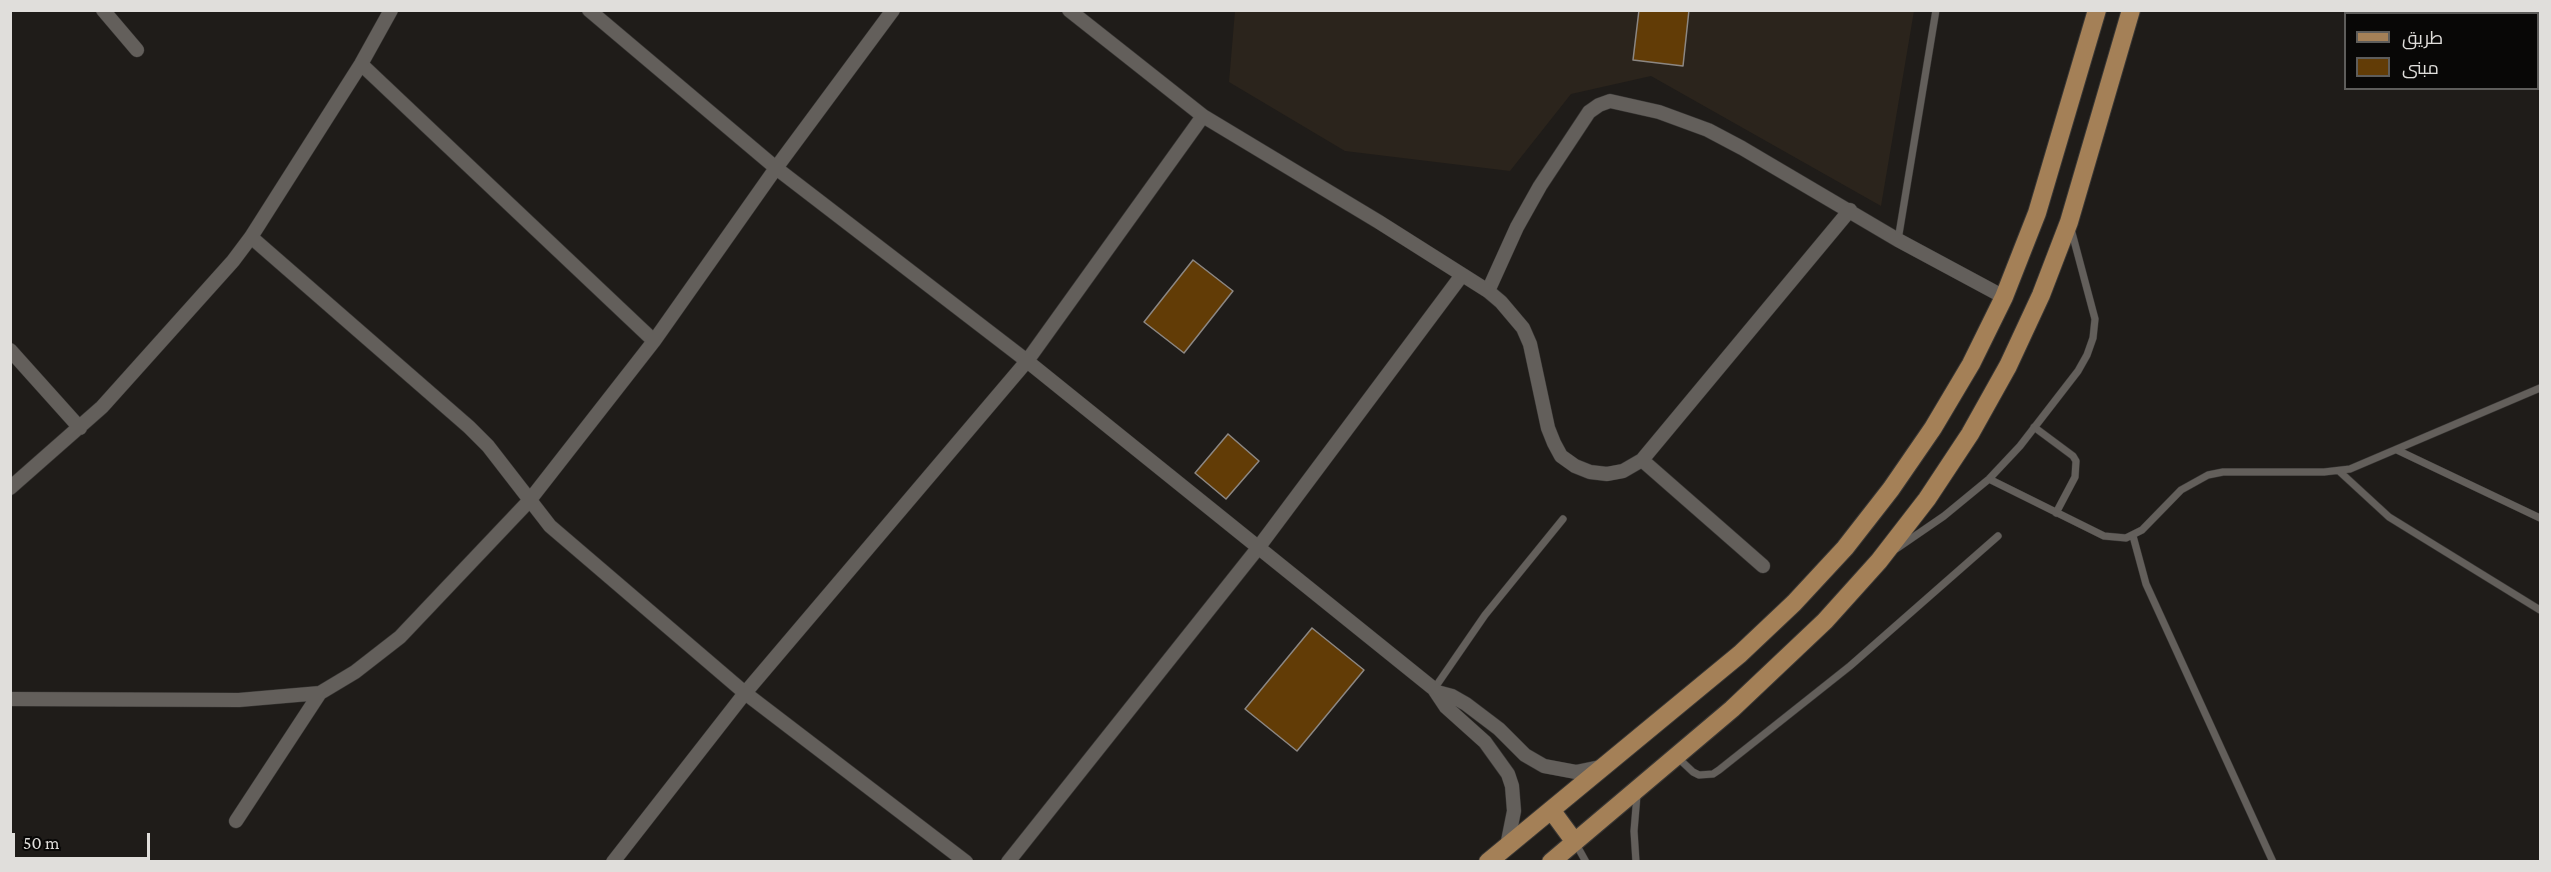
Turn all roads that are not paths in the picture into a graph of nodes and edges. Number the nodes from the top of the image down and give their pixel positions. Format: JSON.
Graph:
{"nodes":[{"id":1,"x":103,"y":10,"type":"edge"},
{"id":2,"x":391,"y":10,"type":"edge"},
{"id":3,"x":589,"y":10,"type":"edge"},
{"id":4,"x":893,"y":10,"type":"edge"},
{"id":5,"x":1069,"y":10,"type":"edge"},
{"id":6,"x":1936,"y":10,"type":"edge"},
{"id":7,"x":2097,"y":10,"type":"edge"},
{"id":8,"x":2131,"y":10,"type":"edge"},
{"id":9,"x":137,"y":50,"type":"dead end"},
{"id":10,"x":361,"y":64,"type":"junction"},
{"id":11,"x":1203,"y":116,"type":"junction"},
{"id":12,"x":777,"y":168,"type":"junction"},
{"id":13,"x":1850,"y":210,"type":"junction"},
{"id":14,"x":2069,"y":222,"type":"junction"},
{"id":15,"x":251,"y":237,"type":"junction"},
{"id":16,"x":1899,"y":240,"type":"junction"},
{"id":17,"x":1462,"y":275,"type":"junction"},
{"id":18,"x":1488,"y":291,"type":"junction"},
{"id":19,"x":2004,"y":297,"type":"junction"},
{"id":20,"x":654,"y":340,"type":"junction"},
{"id":21,"x":10,"y":350,"type":"edge"},
{"id":22,"x":1027,"y":361,"type":"junction"},
{"id":23,"x":2541,"y":388,"type":"edge"},
{"id":24,"x":2034,"y":427,"type":"junction"},
{"id":25,"x":80,"y":428,"type":"junction"},
{"id":26,"x":2397,"y":450,"type":"junction"},
{"id":27,"x":1642,"y":460,"type":"junction"},
{"id":28,"x":2339,"y":471,"type":"junction"},
{"id":29,"x":1989,"y":479,"type":"junction"},
{"id":30,"x":10,"y":488,"type":"edge"},
{"id":31,"x":529,"y":501,"type":"junction"},
{"id":32,"x":2056,"y":513,"type":"junction"},
{"id":33,"x":2541,"y":518,"type":"edge"},
{"id":34,"x":1563,"y":519,"type":"dead end"},
{"id":35,"x":1998,"y":536,"type":"dead end"},
{"id":36,"x":2133,"y":536,"type":"junction"},
{"id":37,"x":1258,"y":548,"type":"junction"},
{"id":38,"x":1879,"y":561,"type":"junction"},
{"id":39,"x":1763,"y":566,"type":"dead end"},
{"id":40,"x":2541,"y":610,"type":"edge"},
{"id":41,"x":1435,"y":690,"type":"junction"},
{"id":42,"x":320,"y":693,"type":"junction"},
{"id":43,"x":745,"y":693,"type":"junction"},
{"id":44,"x":10,"y":699,"type":"edge"},
{"id":45,"x":1676,"y":756,"type":"junction"},
{"id":46,"x":1608,"y":763,"type":"junction"},
{"id":47,"x":1638,"y":786,"type":"junction"},
{"id":48,"x":1552,"y":811,"type":"junction"},
{"id":49,"x":236,"y":821,"type":"dead end"},
{"id":50,"x":1574,"y":841,"type":"junction"},
{"id":51,"x":1507,"y":846,"type":"junction"},
{"id":52,"x":613,"y":861,"type":"edge"},
{"id":53,"x":966,"y":861,"type":"edge"},
{"id":54,"x":1008,"y":861,"type":"edge"},
{"id":55,"x":1488,"y":861,"type":"edge"},
{"id":56,"x":1551,"y":861,"type":"edge"},
{"id":57,"x":1587,"y":861,"type":"edge"},
{"id":58,"x":1636,"y":861,"type":"edge"},
{"id":59,"x":2273,"y":861,"type":"edge"}],
"edges":[{"from":1,"to":9,"type":"street"},
{"from":2,"to":10,"type":"street"},
{"from":3,"to":12,"type":"street"},
{"from":4,"to":12,"type":"street"},
{"from":5,"to":11,"type":"street"},
{"from":6,"to":16,"type":"lane"},
{"from":7,"to":19,"type":"main road"},
{"from":8,"to":14,"type":"main road"},
{"from":10,"to":15,"type":"street"},
{"from":10,"to":20,"type":"street"},
{"from":11,"to":17,"type":"street"},
{"from":11,"to":22,"type":"street"},
{"from":12,"to":20,"type":"street"},
{"from":12,"to":22,"type":"street"},
{"from":13,"to":16,"type":"street"},
{"from":13,"to":18,"type":"street"},
{"from":13,"to":27,"type":"street"},
{"from":14,"to":24,"type":"lane"},
{"from":14,"to":38,"type":"main road"},
{"from":15,"to":25,"type":"street"},
{"from":15,"to":31,"type":"street"},
{"from":16,"to":19,"type":"street"},
{"from":17,"to":18,"type":"street"},
{"from":17,"to":37,"type":"street"},
{"from":18,"to":27,"type":"street"},
{"from":19,"to":46,"type":"main road"},
{"from":20,"to":31,"type":"street"},
{"from":21,"to":25,"type":"street"},
{"from":22,"to":37,"type":"street"},
{"from":22,"to":43,"type":"street"},
{"from":23,"to":26,"type":"lane"},
{"from":24,"to":29,"type":"lane"},
{"from":24,"to":32,"type":"lane"},
{"from":25,"to":30,"type":"street"},
{"from":26,"to":28,"type":"lane"},
{"from":26,"to":33,"type":"lane"},
{"from":27,"to":39,"type":"street"},
{"from":28,"to":36,"type":"lane"},
{"from":28,"to":40,"type":"lane"},
{"from":29,"to":32,"type":"lane"},
{"from":29,"to":38,"type":"lane"},
{"from":31,"to":42,"type":"street"},
{"from":31,"to":43,"type":"street"},
{"from":32,"to":36,"type":"lane"},
{"from":34,"to":41,"type":"lane"},
{"from":35,"to":45,"type":"lane"},
{"from":36,"to":59,"type":"lane"},
{"from":37,"to":41,"type":"street"},
{"from":37,"to":54,"type":"street"},
{"from":38,"to":45,"type":"main road"},
{"from":41,"to":46,"type":"street"},
{"from":41,"to":51,"type":"street"},
{"from":42,"to":44,"type":"street"},
{"from":42,"to":49,"type":"street"},
{"from":43,"to":52,"type":"street"},
{"from":43,"to":53,"type":"street"},
{"from":45,"to":47,"type":"main road"},
{"from":46,"to":48,"type":"main road"},
{"from":47,"to":50,"type":"main road"},
{"from":47,"to":58,"type":"lane"},
{"from":48,"to":50,"type":"main road"},
{"from":48,"to":51,"type":"main road"},
{"from":50,"to":56,"type":"main road"},
{"from":50,"to":57,"type":"lane"},
{"from":51,"to":55,"type":"main road"}]}
